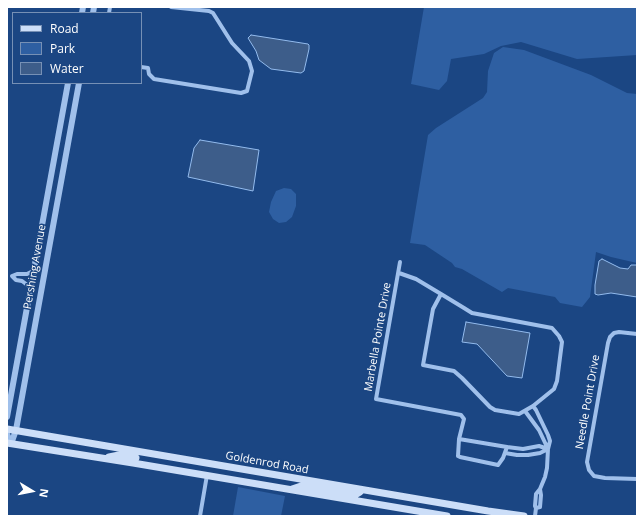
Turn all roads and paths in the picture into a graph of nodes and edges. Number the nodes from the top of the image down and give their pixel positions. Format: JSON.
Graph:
{"nodes":[{"id":1,"x":171,"y":7,"type":"edge"},
{"id":2,"x":142,"y":67,"type":"edge"},
{"id":3,"x":68,"y":84,"type":"edge"},
{"id":4,"x":79,"y":84,"type":"edge"},
{"id":5,"x":400,"y":262,"type":"dead end"},
{"id":6,"x":33,"y":271,"type":"junction"},
{"id":7,"x":399,"y":273,"type":"junction"},
{"id":8,"x":7,"y":276,"type":"edge"},
{"id":9,"x":12,"y":276,"type":"junction"},
{"id":10,"x":30,"y":287,"type":"junction"},
{"id":11,"x":441,"y":294,"type":"junction"},
{"id":12,"x":637,"y":334,"type":"edge"},
{"id":13,"x":533,"y":406,"type":"junction"},
{"id":14,"x":525,"y":411,"type":"junction"},
{"id":15,"x":7,"y":417,"type":"edge"},
{"id":16,"x":7,"y":429,"type":"edge"},
{"id":17,"x":16,"y":430,"type":"junction"},
{"id":18,"x":7,"y":434,"type":"edge"},
{"id":19,"x":459,"y":439,"type":"junction"},
{"id":20,"x":9,"y":443,"type":"edge"},
{"id":21,"x":507,"y":447,"type":"junction"},
{"id":22,"x":526,"y":448,"type":"junction"},
{"id":23,"x":548,"y":449,"type":"junction"},
{"id":24,"x":505,"y":453,"type":"junction"},
{"id":25,"x":527,"y":455,"type":"junction"},
{"id":26,"x":103,"y":458,"type":"junction"},
{"id":27,"x":193,"y":461,"type":"junction"},
{"id":28,"x":207,"y":475,"type":"junction"},
{"id":29,"x":637,"y":478,"type":"edge"},
{"id":30,"x":302,"y":480,"type":"junction"},
{"id":31,"x":290,"y":489,"type":"junction"},
{"id":32,"x":361,"y":490,"type":"junction"},
{"id":33,"x":368,"y":503,"type":"junction"},
{"id":34,"x":453,"y":505,"type":"junction"},
{"id":35,"x":200,"y":516,"type":"edge"},
{"id":36,"x":447,"y":516,"type":"edge"},
{"id":37,"x":524,"y":516,"type":"edge"},
{"id":38,"x":535,"y":516,"type":"edge"}],
"edges":[{"from":1,"to":2,"type":"street"},
{"from":3,"to":6,"type":"street","name":"Pershing Avenue"},
{"from":4,"to":17,"type":"street","name":"Pershing Avenue"},
{"from":5,"to":7,"type":"street","name":"Marbella Pointe Drive"},
{"from":6,"to":9,"type":"street"},
{"from":6,"to":10,"type":"street","name":"Pershing Avenue"},
{"from":7,"to":11,"type":"street"},
{"from":7,"to":19,"type":"street","name":"Marbella Pointe Drive"},
{"from":8,"to":9,"type":"street"},
{"from":9,"to":10,"type":"street"},
{"from":10,"to":15,"type":"street","name":"Pershing Avenue"},
{"from":11,"to":13,"type":"street"},
{"from":11,"to":14,"type":"street"},
{"from":12,"to":29,"type":"street","name":"Needle Point Drive"},
{"from":13,"to":14,"type":"street"},
{"from":13,"to":23,"type":"street"},
{"from":14,"to":23,"type":"street"},
{"from":16,"to":17,"type":"main road","name":"Goldenrod Road"},
{"from":17,"to":20,"type":"street","name":"Pershing Avenue"},
{"from":17,"to":27,"type":"main road","name":"Goldenrod Road"},
{"from":18,"to":20,"type":"street"},
{"from":19,"to":21,"type":"street"},
{"from":19,"to":24,"type":"street","name":"Marbella Pointe Drive"},
{"from":20,"to":26,"type":"main road","name":"Goldenrod Road"},
{"from":21,"to":22,"type":"street"},
{"from":21,"to":24,"type":"street"},
{"from":22,"to":23,"type":"street"},
{"from":22,"to":25,"type":"street"},
{"from":23,"to":25,"type":"street"},
{"from":23,"to":38,"type":"street"},
{"from":24,"to":25,"type":"street"},
{"from":26,"to":27,"type":"main road"},
{"from":26,"to":28,"type":"main road","name":"Goldenrod Road"},
{"from":27,"to":30,"type":"main road","name":"Goldenrod Road"},
{"from":28,"to":30,"type":"main road"},
{"from":28,"to":31,"type":"main road","name":"Goldenrod Road"},
{"from":28,"to":35,"type":"street"},
{"from":30,"to":32,"type":"main road","name":"Goldenrod Road"},
{"from":31,"to":32,"type":"main road"},
{"from":31,"to":33,"type":"main road","name":"Goldenrod Road"},
{"from":32,"to":34,"type":"main road","name":"Goldenrod Road"},
{"from":33,"to":34,"type":"main road"},
{"from":33,"to":36,"type":"main road","name":"Goldenrod Road"},
{"from":34,"to":37,"type":"main road","name":"Goldenrod Road"}]}
